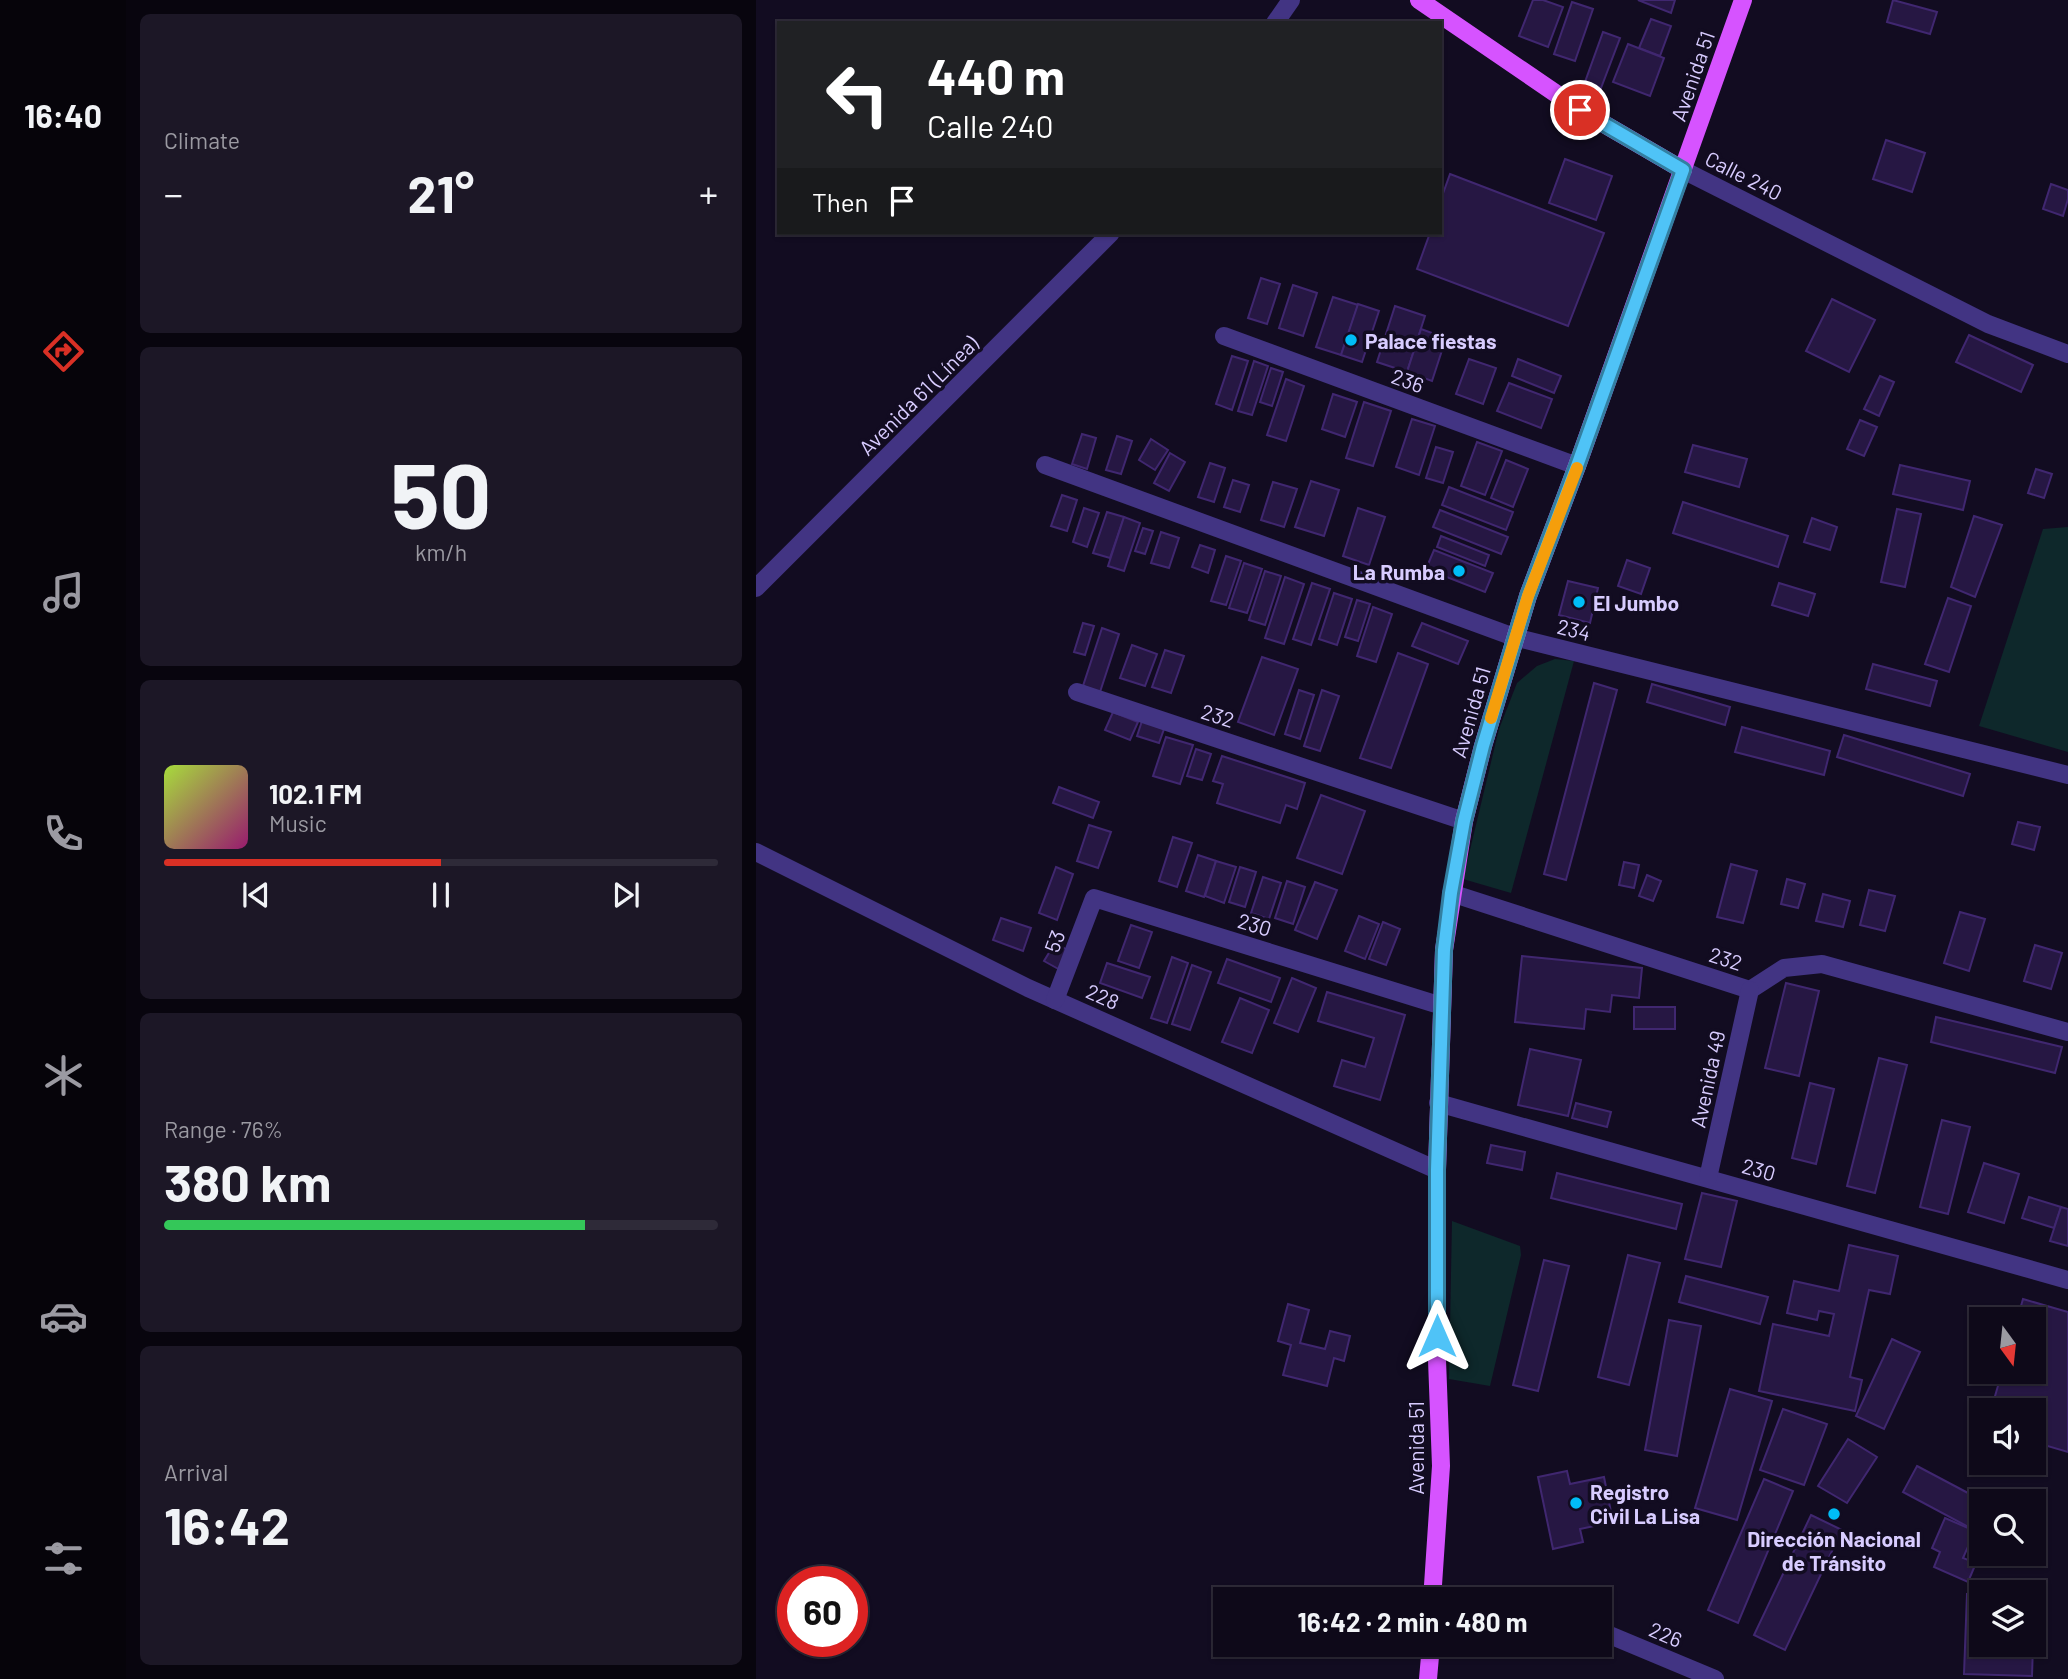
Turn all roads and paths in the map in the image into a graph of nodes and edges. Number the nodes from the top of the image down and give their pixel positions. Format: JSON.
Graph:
{"nodes":[{"id":1,"x":1291,"y":0,"type":"edge"},
{"id":2,"x":1419,"y":0,"type":"edge"},
{"id":3,"x":1743,"y":0,"type":"edge"},
{"id":4,"x":1276,"y":21,"type":"edge"},
{"id":5,"x":1683,"y":170,"type":"junction"},
{"id":6,"x":1109,"y":235,"type":"edge"},
{"id":7,"x":1224,"y":336,"type":"dead end"},
{"id":8,"x":2068,"y":354,"type":"edge"},
{"id":9,"x":1045,"y":465,"type":"dead end"},
{"id":10,"x":1577,"y":466,"type":"junction"},
{"id":11,"x":756,"y":588,"type":"edge"},
{"id":12,"x":1514,"y":638,"type":"junction"},
{"id":13,"x":1077,"y":692,"type":"dead end"},
{"id":14,"x":2068,"y":775,"type":"edge"},
{"id":15,"x":1464,"y":821,"type":"junction"},
{"id":16,"x":756,"y":852,"type":"edge"},
{"id":17,"x":1451,"y":893,"type":"junction"},
{"id":18,"x":1094,"y":898,"type":"joint"},
{"id":19,"x":1750,"y":990,"type":"junction"},
{"id":20,"x":1055,"y":1000,"type":"junction"},
{"id":21,"x":1441,"y":1006,"type":"junction"},
{"id":22,"x":2068,"y":1032,"type":"edge"},
{"id":23,"x":1438,"y":1103,"type":"junction"},
{"id":24,"x":1437,"y":1170,"type":"junction"},
{"id":25,"x":1708,"y":1178,"type":"junction"},
{"id":26,"x":2068,"y":1280,"type":"edge"},
{"id":27,"x":1433,"y":1587,"type":"edge"},
{"id":28,"x":1612,"y":1636,"type":"edge"},
{"id":29,"x":1430,"y":1657,"type":"edge"},
{"id":30,"x":1428,"y":1679,"type":"edge"},
{"id":31,"x":1715,"y":1679,"type":"edge"}],
"edges":[{"from":1,"to":4,"type":"street"},
{"from":2,"to":5,"type":"main road","name":"Calle 240"},
{"from":3,"to":5,"type":"main road","name":"Avenida 51"},
{"from":5,"to":8,"type":"street","name":"Calle 240"},
{"from":5,"to":10,"type":"main road","name":"Avenida 51"},
{"from":6,"to":11,"type":"street","name":"Avenida 61 (Línea)"},
{"from":7,"to":10,"type":"street","name":"236"},
{"from":9,"to":12,"type":"street","name":"234"},
{"from":10,"to":12,"type":"main road","name":"Avenida 51"},
{"from":12,"to":14,"type":"street","name":"234"},
{"from":12,"to":15,"type":"main road","name":"Avenida 51"},
{"from":13,"to":15,"type":"street","name":"232"},
{"from":15,"to":17,"type":"main road","name":"Avenida 51"},
{"from":16,"to":20,"type":"street","name":"228"},
{"from":17,"to":19,"type":"street","name":"232"},
{"from":17,"to":21,"type":"main road","name":"Avenida 51"},
{"from":18,"to":20,"type":"street","name":"53"},
{"from":18,"to":21,"type":"street","name":"230"},
{"from":19,"to":22,"type":"street","name":"232"},
{"from":19,"to":25,"type":"street","name":"Avenida 49"},
{"from":20,"to":24,"type":"street","name":"228"},
{"from":21,"to":23,"type":"main road","name":"Avenida 51"},
{"from":23,"to":24,"type":"main road","name":"Avenida 51"},
{"from":23,"to":25,"type":"street","name":"230"},
{"from":24,"to":27,"type":"main road","name":"Avenida 51"},
{"from":25,"to":26,"type":"street","name":"230"},
{"from":28,"to":31,"type":"street","name":"226"},
{"from":29,"to":30,"type":"main road"}]}
